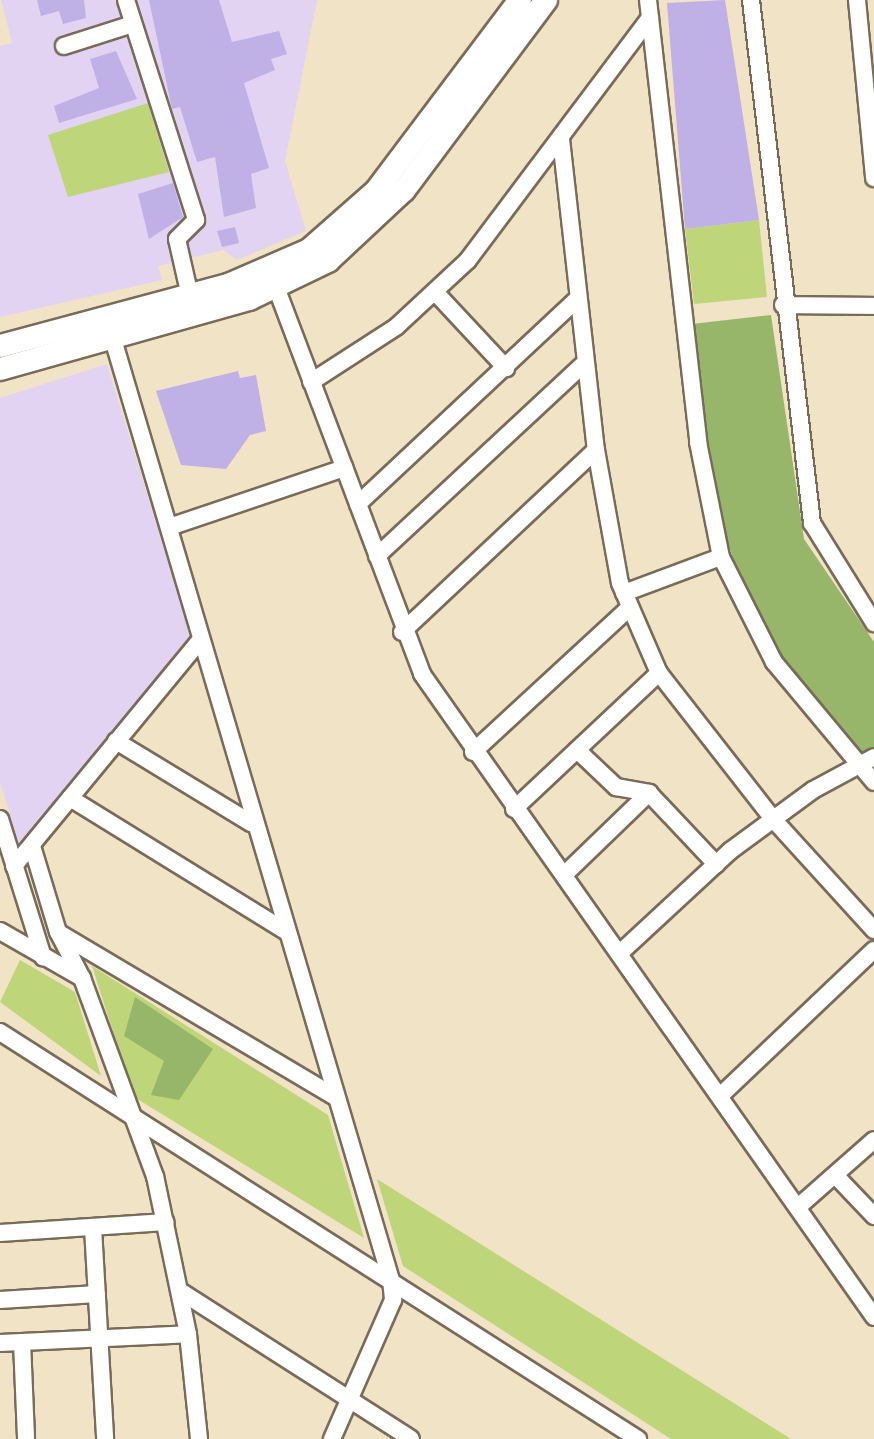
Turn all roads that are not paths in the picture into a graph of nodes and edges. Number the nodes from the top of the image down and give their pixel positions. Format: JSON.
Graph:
{"nodes":[{"id":1,"x":126,"y":0,"type":"edge"},
{"id":2,"x":520,"y":0,"type":"edge"},
{"id":3,"x":546,"y":0,"type":"edge"},
{"id":4,"x":648,"y":0,"type":"edge"},
{"id":5,"x":751,"y":0,"type":"edge"},
{"id":6,"x":857,"y":0,"type":"edge"},
{"id":7,"x":650,"y":18,"type":"junction"},
{"id":8,"x":133,"y":24,"type":"junction"},
{"id":9,"x":867,"y":24,"type":"edge"},
{"id":10,"x":64,"y":46,"type":"dead end"},
{"id":11,"x":561,"y":139,"type":"junction"},
{"id":12,"x":874,"y":178,"type":"edge"},
{"id":13,"x":273,"y":280,"type":"junction"},
{"id":14,"x":436,"y":293,"type":"junction"},
{"id":15,"x":190,"y":296,"type":"junction"},
{"id":16,"x":578,"y":298,"type":"junction"},
{"id":17,"x":783,"y":305,"type":"junction"},
{"id":18,"x":874,"y":306,"type":"edge"},
{"id":19,"x":109,"y":326,"type":"junction"},
{"id":20,"x":0,"y":346,"type":"edge"},
{"id":21,"x":585,"y":363,"type":"junction"},
{"id":22,"x":506,"y":368,"type":"junction"},
{"id":23,"x":0,"y":369,"type":"edge"},
{"id":24,"x":311,"y":382,"type":"junction"},
{"id":25,"x":596,"y":450,"type":"junction"},
{"id":26,"x":344,"y":468,"type":"junction"},
{"id":27,"x":358,"y":504,"type":"junction"},
{"id":28,"x":172,"y":526,"type":"junction"},
{"id":29,"x":377,"y":556,"type":"junction"},
{"id":30,"x":721,"y":557,"type":"junction"},
{"id":31,"x":627,"y":600,"type":"junction"},
{"id":32,"x":874,"y":623,"type":"edge"},
{"id":33,"x":402,"y":632,"type":"junction"},
{"id":34,"x":201,"y":639,"type":"junction"},
{"id":35,"x":659,"y":673,"type":"junction"},
{"id":36,"x":116,"y":741,"type":"junction"},
{"id":37,"x":577,"y":750,"type":"junction"},
{"id":38,"x":473,"y":752,"type":"junction"},
{"id":39,"x":866,"y":760,"type":"edge"},
{"id":40,"x":874,"y":782,"type":"edge"},
{"id":41,"x":649,"y":793,"type":"junction"},
{"id":42,"x":70,"y":798,"type":"junction"},
{"id":43,"x":514,"y":809,"type":"junction"},
{"id":44,"x":773,"y":819,"type":"junction"},
{"id":45,"x":251,"y":823,"type":"junction"},
{"id":46,"x":1,"y":828,"type":"edge"},
{"id":47,"x":32,"y":846,"type":"junction"},
{"id":48,"x":716,"y":864,"type":"junction"},
{"id":49,"x":14,"y":866,"type":"junction"},
{"id":50,"x":565,"y":874,"type":"junction"},
{"id":51,"x":874,"y":930,"type":"edge"},
{"id":52,"x":0,"y":931,"type":"edge"},
{"id":53,"x":58,"y":932,"type":"junction"},
{"id":54,"x":287,"y":932,"type":"junction"},
{"id":55,"x":874,"y":950,"type":"edge"},
{"id":56,"x":620,"y":953,"type":"junction"},
{"id":57,"x":43,"y":957,"type":"junction"},
{"id":58,"x":82,"y":978,"type":"junction"},
{"id":59,"x":0,"y":1032,"type":"edge"},
{"id":60,"x":720,"y":1096,"type":"junction"},
{"id":61,"x":335,"y":1097,"type":"junction"},
{"id":62,"x":129,"y":1114,"type":"junction"},
{"id":63,"x":874,"y":1140,"type":"edge"},
{"id":64,"x":835,"y":1175,"type":"junction"},
{"id":65,"x":798,"y":1207,"type":"junction"},
{"id":66,"x":874,"y":1216,"type":"edge"},
{"id":67,"x":166,"y":1222,"type":"junction"},
{"id":68,"x":93,"y":1228,"type":"junction"},
{"id":69,"x":0,"y":1233,"type":"edge"},
{"id":70,"x":391,"y":1280,"type":"junction"},
{"id":71,"x":180,"y":1291,"type":"junction"},
{"id":72,"x":97,"y":1294,"type":"junction"},
{"id":73,"x":0,"y":1300,"type":"edge"},
{"id":74,"x":874,"y":1317,"type":"edge"},
{"id":75,"x":188,"y":1334,"type":"junction"},
{"id":76,"x":101,"y":1338,"type":"junction"},
{"id":77,"x":22,"y":1342,"type":"junction"},
{"id":78,"x":0,"y":1343,"type":"edge"},
{"id":79,"x":348,"y":1401,"type":"junction"},
{"id":80,"x":26,"y":1439,"type":"edge"},
{"id":81,"x":105,"y":1439,"type":"edge"},
{"id":82,"x":199,"y":1439,"type":"edge"},
{"id":83,"x":332,"y":1439,"type":"edge"},
{"id":84,"x":411,"y":1439,"type":"edge"},
{"id":85,"x":638,"y":1439,"type":"edge"}],
"edges":[{"from":1,"to":8,"type":"street"},
{"from":2,"to":13,"type":"main road"},
{"from":3,"to":13,"type":"main road"},
{"from":4,"to":7,"type":"street"},
{"from":5,"to":17,"type":"street"},
{"from":6,"to":9,"type":"street"},
{"from":7,"to":11,"type":"street"},
{"from":7,"to":30,"type":"street"},
{"from":8,"to":10,"type":"street"},
{"from":8,"to":15,"type":"street"},
{"from":9,"to":12,"type":"street"},
{"from":11,"to":14,"type":"street"},
{"from":11,"to":16,"type":"street"},
{"from":13,"to":15,"type":"main road"},
{"from":13,"to":19,"type":"main road"},
{"from":13,"to":24,"type":"street"},
{"from":14,"to":22,"type":"street"},
{"from":14,"to":24,"type":"street"},
{"from":15,"to":19,"type":"main road"},
{"from":16,"to":21,"type":"street"},
{"from":16,"to":22,"type":"street"},
{"from":17,"to":18,"type":"street"},
{"from":17,"to":32,"type":"street"},
{"from":19,"to":20,"type":"main road"},
{"from":19,"to":23,"type":"main road"},
{"from":19,"to":28,"type":"street"},
{"from":21,"to":25,"type":"street"},
{"from":21,"to":29,"type":"street"},
{"from":22,"to":27,"type":"street"},
{"from":24,"to":26,"type":"street"},
{"from":25,"to":31,"type":"street"},
{"from":25,"to":33,"type":"street"},
{"from":26,"to":27,"type":"street"},
{"from":26,"to":28,"type":"street"},
{"from":27,"to":29,"type":"street"},
{"from":28,"to":34,"type":"street"},
{"from":29,"to":33,"type":"street"},
{"from":30,"to":31,"type":"street"},
{"from":30,"to":39,"type":"street"},
{"from":31,"to":35,"type":"street"},
{"from":31,"to":38,"type":"street"},
{"from":33,"to":38,"type":"street"},
{"from":34,"to":36,"type":"street"},
{"from":34,"to":45,"type":"street"},
{"from":35,"to":37,"type":"street"},
{"from":35,"to":44,"type":"street"},
{"from":36,"to":42,"type":"street"},
{"from":36,"to":45,"type":"street"},
{"from":37,"to":41,"type":"street"},
{"from":37,"to":43,"type":"street"},
{"from":38,"to":43,"type":"street"},
{"from":39,"to":40,"type":"street"},
{"from":39,"to":44,"type":"street"},
{"from":41,"to":48,"type":"street"},
{"from":41,"to":50,"type":"street"},
{"from":42,"to":47,"type":"street"},
{"from":42,"to":54,"type":"street"},
{"from":43,"to":50,"type":"street"},
{"from":44,"to":48,"type":"street"},
{"from":44,"to":51,"type":"street"},
{"from":45,"to":54,"type":"street"},
{"from":46,"to":49,"type":"street"},
{"from":47,"to":49,"type":"street"},
{"from":47,"to":53,"type":"street"},
{"from":48,"to":56,"type":"street"},
{"from":49,"to":57,"type":"street"},
{"from":50,"to":56,"type":"street"},
{"from":52,"to":57,"type":"street"},
{"from":53,"to":58,"type":"street"},
{"from":53,"to":61,"type":"street"},
{"from":54,"to":61,"type":"street"},
{"from":55,"to":60,"type":"street"},
{"from":56,"to":60,"type":"street"},
{"from":57,"to":58,"type":"street"},
{"from":58,"to":62,"type":"street"},
{"from":59,"to":62,"type":"street"},
{"from":60,"to":65,"type":"street"},
{"from":61,"to":70,"type":"street"},
{"from":62,"to":67,"type":"street"},
{"from":62,"to":70,"type":"street"},
{"from":63,"to":64,"type":"street"},
{"from":64,"to":65,"type":"street"},
{"from":64,"to":66,"type":"street"},
{"from":65,"to":74,"type":"street"},
{"from":67,"to":68,"type":"street"},
{"from":67,"to":71,"type":"street"},
{"from":68,"to":69,"type":"street"},
{"from":68,"to":72,"type":"street"},
{"from":70,"to":79,"type":"street"},
{"from":70,"to":85,"type":"street"},
{"from":71,"to":75,"type":"street"},
{"from":71,"to":79,"type":"street"},
{"from":72,"to":73,"type":"street"},
{"from":72,"to":76,"type":"street"},
{"from":75,"to":76,"type":"street"},
{"from":75,"to":82,"type":"street"},
{"from":76,"to":77,"type":"street"},
{"from":76,"to":81,"type":"street"},
{"from":77,"to":78,"type":"street"},
{"from":77,"to":80,"type":"street"},
{"from":79,"to":83,"type":"street"},
{"from":79,"to":84,"type":"street"}]}
